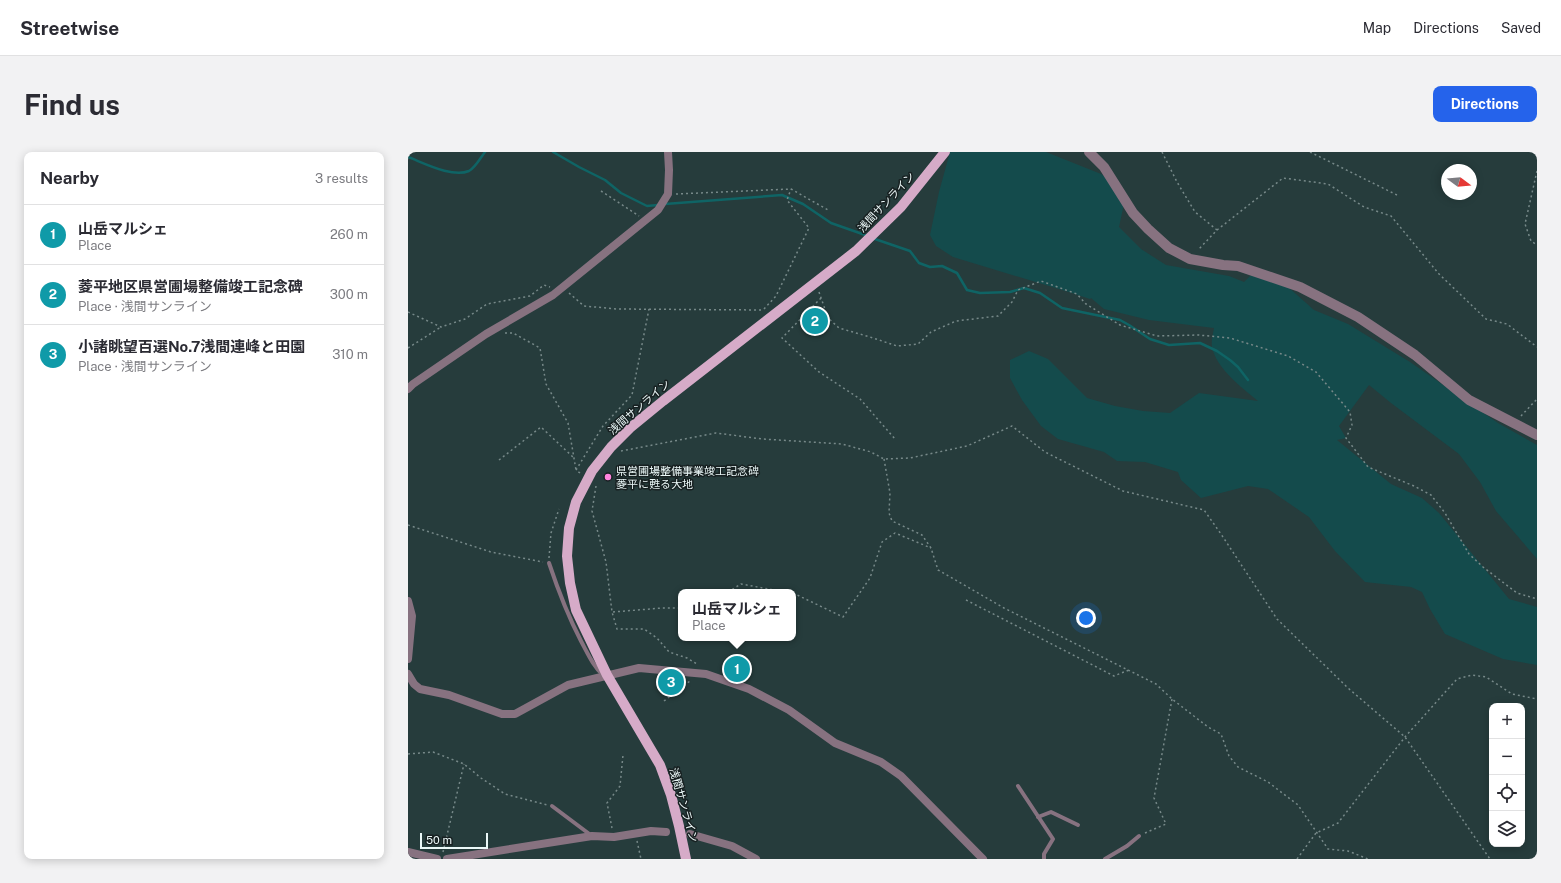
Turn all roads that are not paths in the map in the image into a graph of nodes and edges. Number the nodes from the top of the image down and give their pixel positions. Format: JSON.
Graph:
{"nodes":[{"id":1,"x":668,"y":152,"type":"edge"},
{"id":2,"x":945,"y":152,"type":"edge"},
{"id":3,"x":1089,"y":152,"type":"edge"},
{"id":4,"x":408,"y":389,"type":"edge"},
{"id":5,"x":1537,"y":435,"type":"edge"},
{"id":6,"x":549,"y":563,"type":"road end"},
{"id":7,"x":408,"y":601,"type":"edge"},
{"id":8,"x":408,"y":659,"type":"edge"},
{"id":9,"x":408,"y":674,"type":"edge"},
{"id":10,"x":606,"y":675,"type":"junction"},
{"id":11,"x":1018,"y":786,"type":"dead end"},
{"id":12,"x":552,"y":806,"type":"road end"},
{"id":13,"x":1038,"y":816,"type":"junction"},
{"id":14,"x":1078,"y":825,"type":"dead end"},
{"id":15,"x":666,"y":832,"type":"dead end"},
{"id":16,"x":690,"y":834,"type":"dead end"},
{"id":17,"x":592,"y":836,"type":"junction"},
{"id":18,"x":1139,"y":836,"type":"road end"},
{"id":19,"x":408,"y":852,"type":"edge"},
{"id":20,"x":445,"y":855,"type":"edge"},
{"id":21,"x":437,"y":859,"type":"edge"},
{"id":22,"x":686,"y":859,"type":"edge"},
{"id":23,"x":756,"y":859,"type":"edge"},
{"id":24,"x":983,"y":859,"type":"edge"},
{"id":25,"x":1044,"y":859,"type":"edge"},
{"id":26,"x":1105,"y":859,"type":"edge"}],
"edges":[{"from":1,"to":4,"type":"street"},
{"from":2,"to":10,"type":"main road","name":"浅間サンライン"},
{"from":3,"to":5,"type":"street"},
{"from":6,"to":10,"type":"lane"},
{"from":7,"to":8,"type":"street"},
{"from":9,"to":10,"type":"street"},
{"from":10,"to":22,"type":"main road","name":"浅間サンライン"},
{"from":10,"to":24,"type":"street"},
{"from":11,"to":13,"type":"lane"},
{"from":12,"to":17,"type":"lane"},
{"from":13,"to":14,"type":"lane"},
{"from":13,"to":25,"type":"lane"},
{"from":15,"to":17,"type":"street"},
{"from":16,"to":23,"type":"street"},
{"from":17,"to":20,"type":"street"},
{"from":18,"to":26,"type":"lane"},
{"from":19,"to":21,"type":"street"}]}
